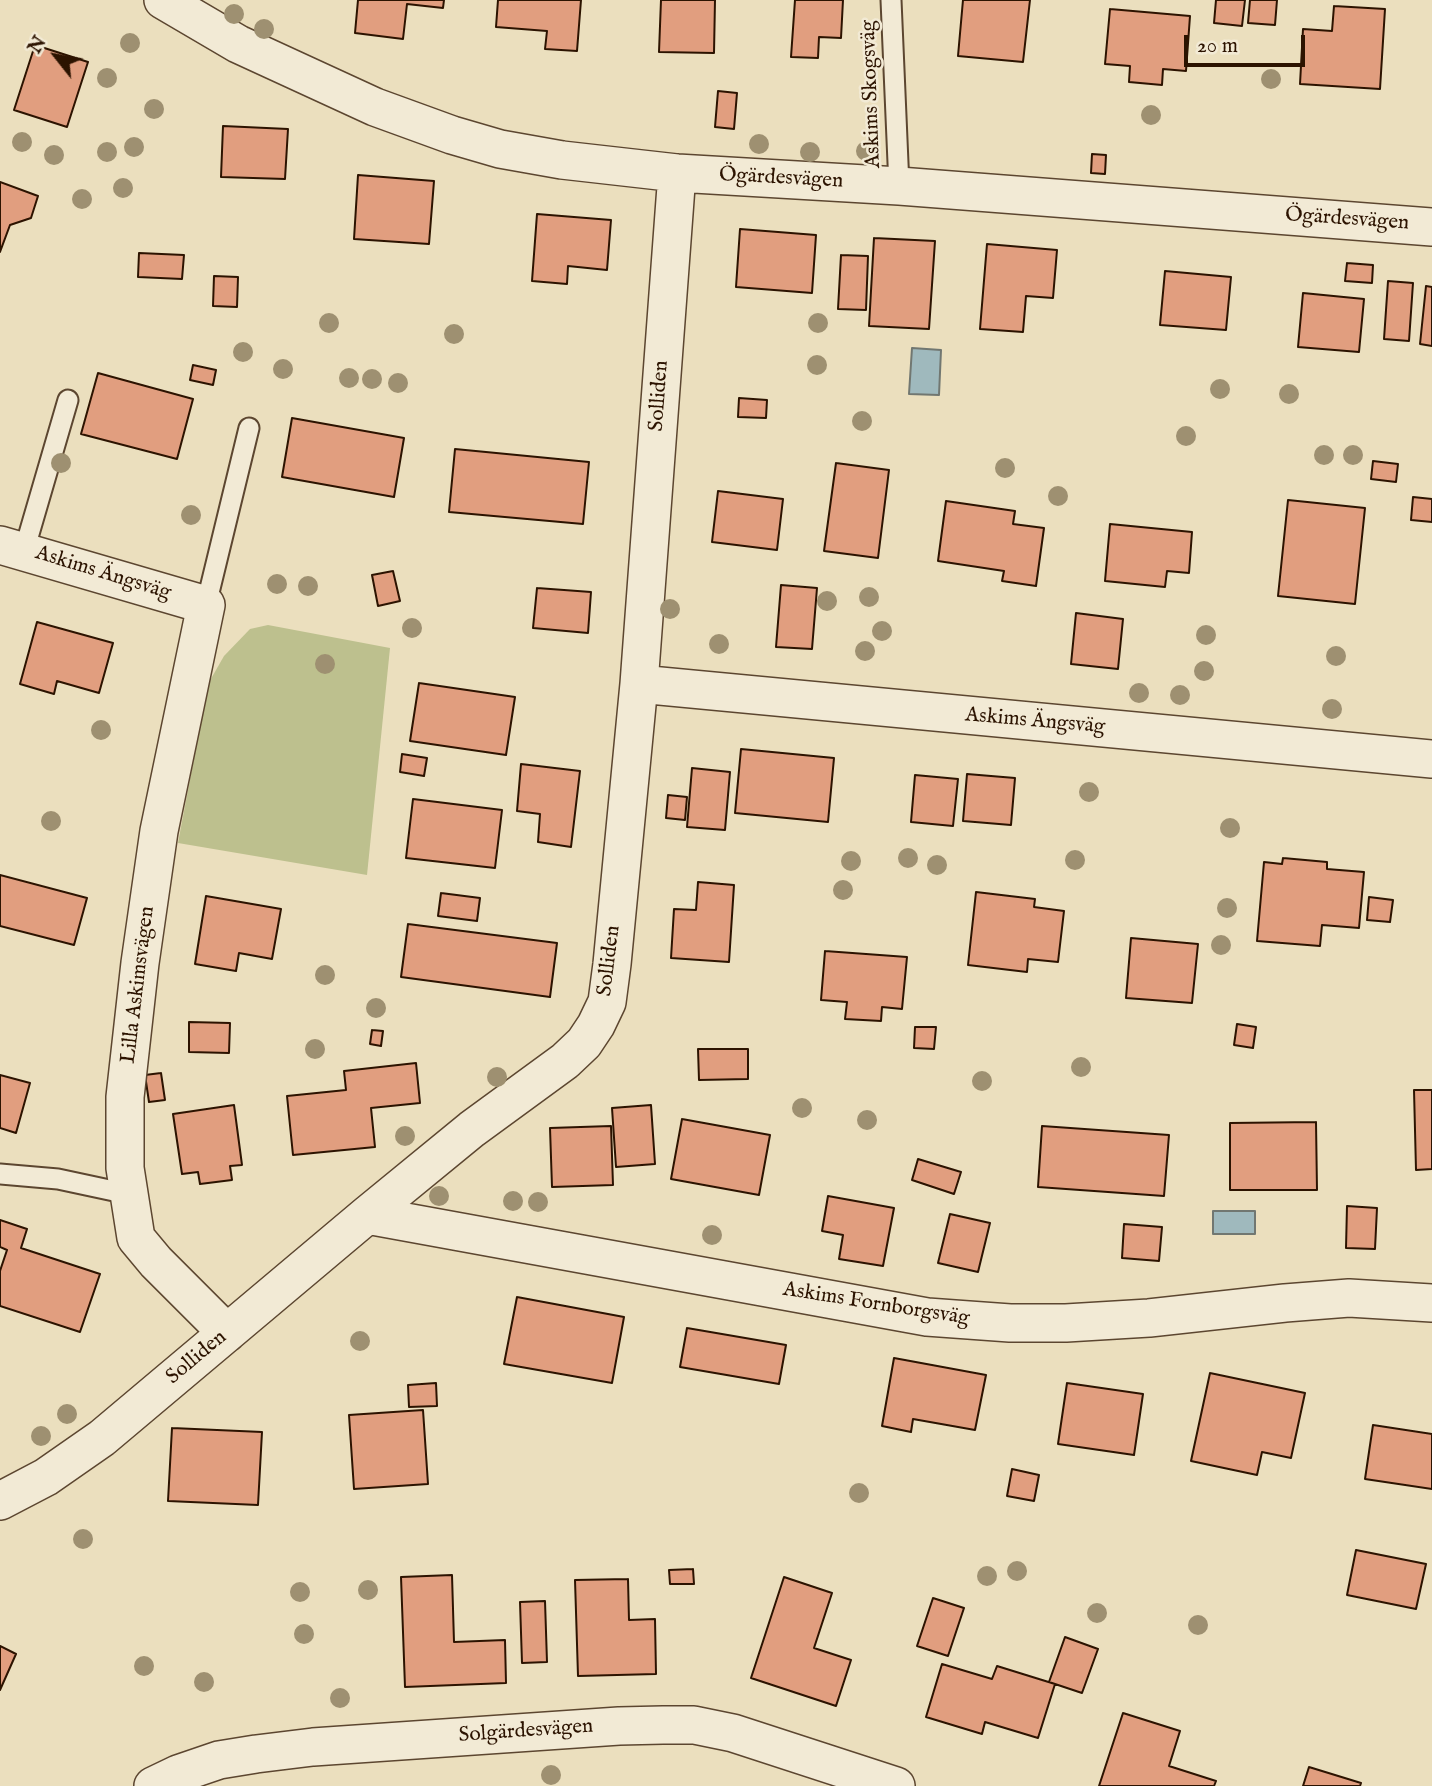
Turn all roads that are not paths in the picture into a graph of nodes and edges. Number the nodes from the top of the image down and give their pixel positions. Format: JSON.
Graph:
{"nodes":[{"id":1,"x":163,"y":0,"type":"edge"},
{"id":2,"x":891,"y":0,"type":"edge"},
{"id":3,"x":677,"y":173,"type":"junction"},
{"id":4,"x":899,"y":186,"type":"junction"},
{"id":5,"x":1432,"y":227,"type":"edge"},
{"id":6,"x":68,"y":400,"type":"dead end"},
{"id":7,"x":249,"y":428,"type":"dead end"},
{"id":8,"x":12,"y":548,"type":"edge"},
{"id":9,"x":206,"y":605,"type":"junction"},
{"id":10,"x":639,"y":684,"type":"junction"},
{"id":11,"x":1432,"y":759,"type":"edge"},
{"id":12,"x":0,"y":1174,"type":"edge"},
{"id":13,"x":128,"y":1194,"type":"junction"},
{"id":14,"x":367,"y":1215,"type":"junction"},
{"id":15,"x":1432,"y":1303,"type":"edge"},
{"id":16,"x":226,"y":1333,"type":"junction"},
{"id":17,"x":0,"y":1501,"type":"edge"},
{"id":18,"x":153,"y":1786,"type":"edge"},
{"id":19,"x":896,"y":1786,"type":"edge"}],
"edges":[{"from":1,"to":3,"type":"street","name":"Ögärdesvägen"},
{"from":2,"to":4,"type":"lane","name":"Askims Skogsväg"},
{"from":3,"to":4,"type":"street","name":"Ögärdesvägen"},
{"from":3,"to":10,"type":"street","name":"Solliden"},
{"from":4,"to":5,"type":"street","name":"Ögärdesvägen"},
{"from":6,"to":8,"type":"lane"},
{"from":7,"to":9,"type":"lane"},
{"from":8,"to":9,"type":"street","name":"Askims Ängsväg"},
{"from":9,"to":13,"type":"street","name":"Lilla Askimsvägen"},
{"from":10,"to":11,"type":"street","name":"Askims Ängsväg"},
{"from":10,"to":14,"type":"street","name":"Solliden"},
{"from":12,"to":13,"type":"lane"},
{"from":13,"to":16,"type":"street","name":"Lilla Askimsvägen"},
{"from":14,"to":15,"type":"street","name":"Askims Fornborgsväg"},
{"from":14,"to":16,"type":"street","name":"Solliden"},
{"from":16,"to":17,"type":"street","name":"Solliden"},
{"from":18,"to":19,"type":"street","name":"Solgärdesvägen"}]}
